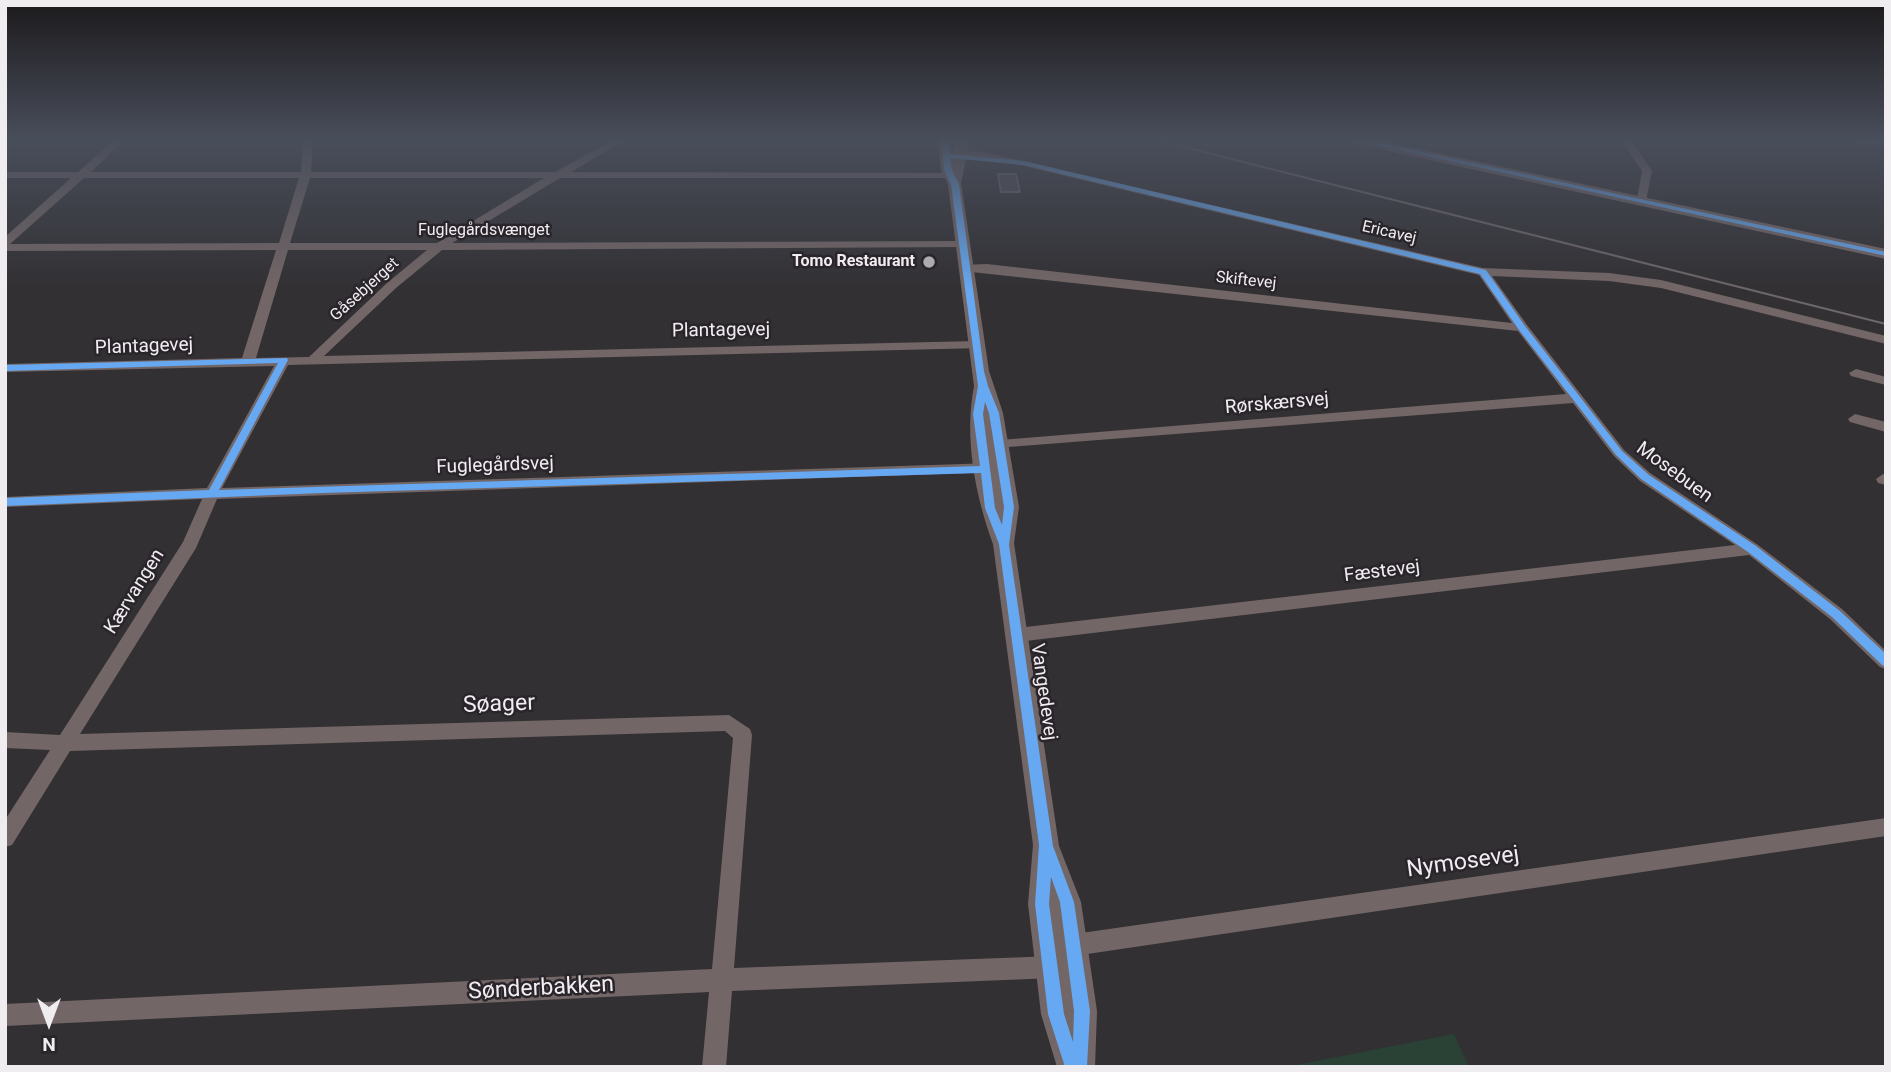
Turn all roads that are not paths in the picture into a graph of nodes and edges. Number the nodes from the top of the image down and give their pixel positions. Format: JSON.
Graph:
{"nodes":[{"id":1,"x":65,"y":190,"type":"edge"},
{"id":2,"x":301,"y":190,"type":"edge"},
{"id":3,"x":534,"y":190,"type":"edge"},
{"id":4,"x":956,"y":190,"type":"edge"},
{"id":5,"x":1134,"y":190,"type":"edge"},
{"id":6,"x":1579,"y":190,"type":"edge"},
{"id":7,"x":1644,"y":190,"type":"edge"},
{"id":8,"x":1641,"y":204,"type":"junction"},
{"id":9,"x":963,"y":244,"type":"junction"},
{"id":10,"x":5,"y":245,"type":"edge"},
{"id":11,"x":439,"y":246,"type":"junction"},
{"id":12,"x":284,"y":247,"type":"junction"},
{"id":13,"x":1886,"y":254,"type":"edge"},
{"id":14,"x":966,"y":268,"type":"junction"},
{"id":15,"x":1483,"y":272,"type":"junction"},
{"id":16,"x":1522,"y":328,"type":"junction"},
{"id":17,"x":1886,"y":340,"type":"edge"},
{"id":18,"x":977,"y":345,"type":"junction"},
{"id":19,"x":314,"y":359,"type":"junction"},
{"id":20,"x":284,"y":360,"type":"junction"},
{"id":21,"x":248,"y":361,"type":"junction"},
{"id":22,"x":5,"y":368,"type":"edge"},
{"id":23,"x":1856,"y":373,"type":"dead end"},
{"id":24,"x":1886,"y":381,"type":"edge"},
{"id":25,"x":1576,"y":398,"type":"junction"},
{"id":26,"x":1855,"y":419,"type":"dead end"},
{"id":27,"x":1886,"y":427,"type":"edge"},
{"id":28,"x":991,"y":446,"type":"junction"},
{"id":29,"x":994,"y":468,"type":"junction"},
{"id":30,"x":212,"y":493,"type":"junction"},
{"id":31,"x":5,"y":502,"type":"edge"},
{"id":32,"x":1752,"y":549,"type":"junction"},
{"id":33,"x":1017,"y":635,"type":"junction"},
{"id":34,"x":1886,"y":662,"type":"edge"},
{"id":35,"x":5,"y":740,"type":"edge"},
{"id":36,"x":65,"y":743,"type":"junction"},
{"id":37,"x":1886,"y":827,"type":"edge"},
{"id":38,"x":5,"y":838,"type":"edge"},
{"id":39,"x":1062,"y":957,"type":"junction"},
{"id":40,"x":722,"y":980,"type":"junction"},
{"id":41,"x":5,"y":1016,"type":"edge"},
{"id":42,"x":714,"y":1067,"type":"edge"},
{"id":43,"x":1073,"y":1067,"type":"edge"},
{"id":44,"x":1079,"y":1067,"type":"edge"}],
"edges":[{"from":1,"to":10,"type":"street"},
{"from":2,"to":12,"type":"street"},
{"from":3,"to":11,"type":"street","name":"Gåsebjerget"},
{"from":4,"to":9,"type":"street","name":"Vangedevej"},
{"from":5,"to":15,"type":"street","name":"Ericavej"},
{"from":6,"to":8,"type":"street"},
{"from":7,"to":8,"type":"street"},
{"from":8,"to":13,"type":"street"},
{"from":9,"to":11,"type":"street","name":"Fuglegårdsvænget"},
{"from":9,"to":14,"type":"street","name":"Vangedevej"},
{"from":10,"to":12,"type":"street","name":"Fuglegårdsvænget"},
{"from":11,"to":12,"type":"street","name":"Fuglegårdsvænget"},
{"from":11,"to":19,"type":"street","name":"Gåsebjerget"},
{"from":12,"to":21,"type":"street"},
{"from":14,"to":16,"type":"street","name":"Skiftevej"},
{"from":14,"to":18,"type":"street","name":"Vangedevej"},
{"from":15,"to":16,"type":"street","name":"Mosebuen"},
{"from":15,"to":17,"type":"street","name":"Ericavej"},
{"from":16,"to":25,"type":"street","name":"Mosebuen"},
{"from":18,"to":19,"type":"street","name":"Plantagevej"},
{"from":18,"to":28,"type":"street","name":"Vangedevej"},
{"from":19,"to":20,"type":"street","name":"Plantagevej"},
{"from":20,"to":21,"type":"street","name":"Plantagevej"},
{"from":20,"to":30,"type":"street","name":"Kærvangen"},
{"from":21,"to":22,"type":"street","name":"Plantagevej"},
{"from":23,"to":24,"type":"street"},
{"from":25,"to":28,"type":"street","name":"Rørskærsvej"},
{"from":25,"to":32,"type":"street","name":"Mosebuen"},
{"from":26,"to":27,"type":"street"},
{"from":28,"to":29,"type":"street","name":"Vangedevej"},
{"from":29,"to":30,"type":"street","name":"Fuglegårdsvej"},
{"from":29,"to":33,"type":"street","name":"Vangedevej"},
{"from":30,"to":31,"type":"street","name":"Fuglegårdsvej"},
{"from":30,"to":36,"type":"street","name":"Kærvangen"},
{"from":32,"to":33,"type":"street","name":"Fæstevej"},
{"from":32,"to":34,"type":"street","name":"Mosebuen"},
{"from":33,"to":39,"type":"street","name":"Vangedevej"},
{"from":35,"to":36,"type":"street","name":"Søager"},
{"from":36,"to":38,"type":"street","name":"Kærvangen"},
{"from":36,"to":40,"type":"street","name":"Søager"},
{"from":37,"to":39,"type":"street","name":"Nymosevej"},
{"from":39,"to":40,"type":"street","name":"Sønderbakken"},
{"from":39,"to":43,"type":"street","name":"Vangedevej"},
{"from":39,"to":44,"type":"street","name":"Vangedevej"},
{"from":40,"to":41,"type":"street","name":"Sønderbakken"},
{"from":40,"to":42,"type":"street"}]}
